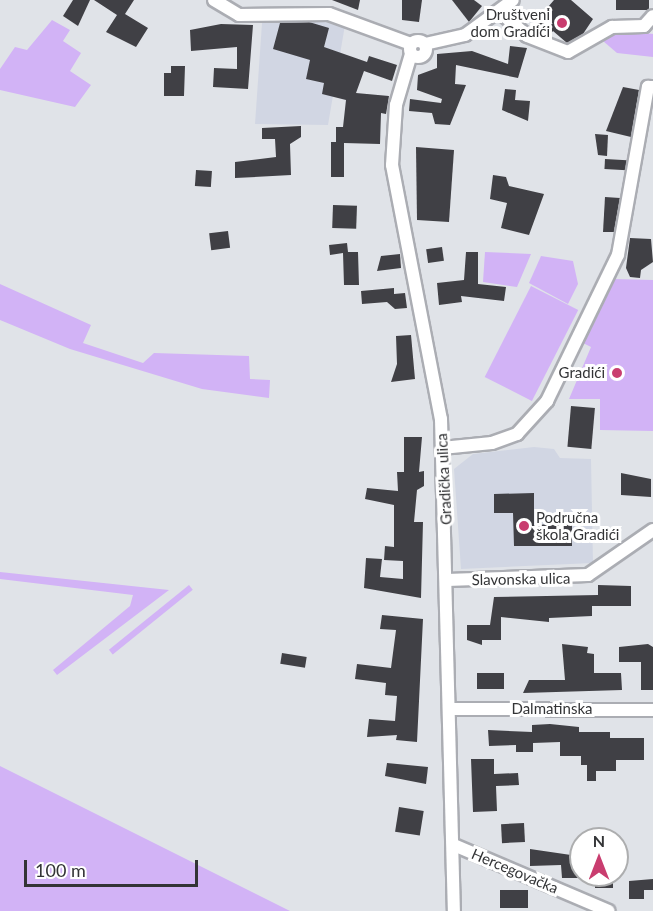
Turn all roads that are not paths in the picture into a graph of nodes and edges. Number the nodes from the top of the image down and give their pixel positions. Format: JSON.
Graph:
{"nodes":[{"id":1,"x":214,"y":0,"type":"edge"},
{"id":2,"x":513,"y":0,"type":"edge"},
{"id":3,"x":501,"y":13,"type":"junction"},
{"id":4,"x":653,"y":16,"type":"edge"},
{"id":5,"x":411,"y":49,"type":"junction"},
{"id":6,"x":653,"y":87,"type":"edge"},
{"id":7,"x":442,"y":447,"type":"junction"},
{"id":8,"x":653,"y":530,"type":"edge"},
{"id":9,"x":447,"y":580,"type":"junction"},
{"id":10,"x":450,"y":709,"type":"junction"},
{"id":11,"x":653,"y":710,"type":"edge"},
{"id":12,"x":454,"y":845,"type":"junction"},
{"id":13,"x":454,"y":911,"type":"edge"},
{"id":14,"x":609,"y":911,"type":"edge"}],
"edges":[{"from":1,"to":5,"type":"street"},
{"from":2,"to":3,"type":"street"},
{"from":3,"to":4,"type":"street"},
{"from":3,"to":5,"type":"street"},
{"from":5,"to":7,"type":"street","name":"Gradička ulica"},
{"from":6,"to":7,"type":"street"},
{"from":7,"to":9,"type":"street","name":"Gradička ulica"},
{"from":8,"to":9,"type":"street","name":"Slavonska ulica"},
{"from":9,"to":10,"type":"street","name":"Gradička ulica"},
{"from":10,"to":11,"type":"street","name":"Dalmatinska"},
{"from":10,"to":12,"type":"street","name":"Gradička ulica"},
{"from":12,"to":13,"type":"street","name":"Gradička ulica"},
{"from":12,"to":14,"type":"street","name":"Hercegovačka"}]}
